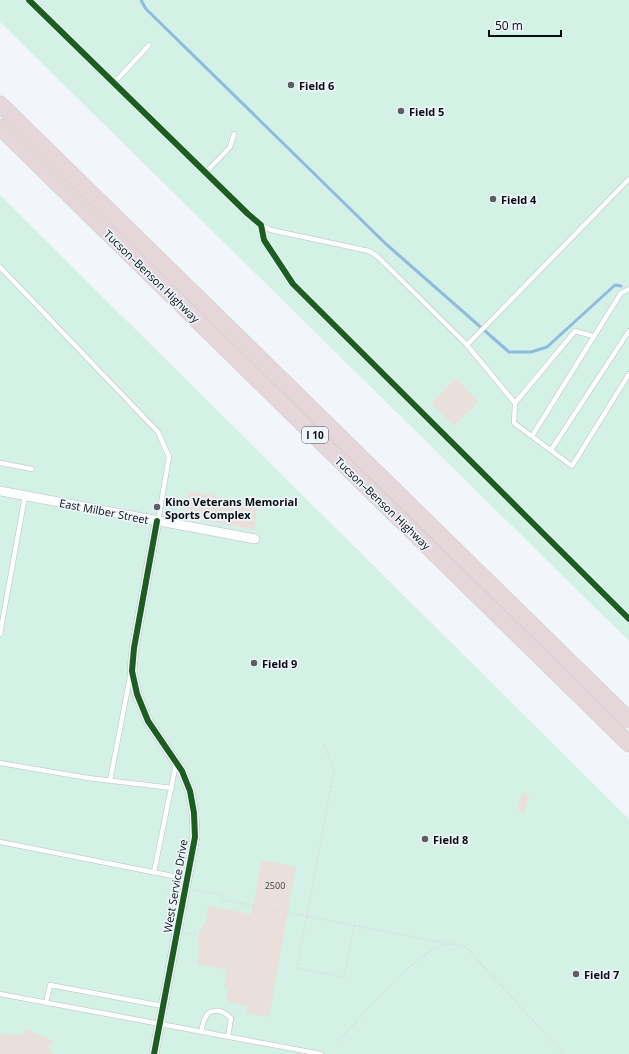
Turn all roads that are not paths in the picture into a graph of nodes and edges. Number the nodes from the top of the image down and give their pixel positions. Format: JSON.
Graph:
{"nodes":[{"id":1,"x":149,"y":45,"type":"dead end"},
{"id":2,"x":114,"y":83,"type":"dead end"},
{"id":3,"x":0,"y":104,"type":"edge"},
{"id":4,"x":0,"y":127,"type":"edge"},
{"id":5,"x":234,"y":134,"type":"dead end"},
{"id":6,"x":205,"y":173,"type":"dead end"},
{"id":7,"x":629,"y":179,"type":"edge"},
{"id":8,"x":261,"y":225,"type":"dead end"},
{"id":9,"x":0,"y":268,"type":"edge"},
{"id":10,"x":629,"y":289,"type":"edge"},
{"id":11,"x":629,"y":331,"type":"edge"},
{"id":12,"x":594,"y":336,"type":"junction"},
{"id":13,"x":467,"y":345,"type":"junction"},
{"id":14,"x":629,"y":374,"type":"edge"},
{"id":15,"x":515,"y":403,"type":"junction"},
{"id":16,"x":532,"y":436,"type":"junction"},
{"id":17,"x":551,"y":450,"type":"junction"},
{"id":18,"x":0,"y":462,"type":"edge"},
{"id":19,"x":32,"y":469,"type":"dead end"},
{"id":20,"x":0,"y":491,"type":"edge"},
{"id":21,"x":25,"y":496,"type":"junction"},
{"id":22,"x":157,"y":521,"type":"junction"},
{"id":23,"x":255,"y":539,"type":"dead end"},
{"id":24,"x":0,"y":634,"type":"edge"},
{"id":25,"x":132,"y":671,"type":"junction"},
{"id":26,"x":629,"y":720,"type":"edge"},
{"id":27,"x":629,"y":744,"type":"edge"},
{"id":28,"x":177,"y":762,"type":"junction"},
{"id":29,"x":0,"y":763,"type":"edge"},
{"id":30,"x":110,"y":781,"type":"junction"},
{"id":31,"x":172,"y":788,"type":"junction"},
{"id":32,"x":0,"y":842,"type":"edge"},
{"id":33,"x":154,"y":872,"type":"junction"},
{"id":34,"x":188,"y":878,"type":"junction"},
{"id":35,"x":0,"y":994,"type":"edge"},
{"id":36,"x":46,"y":1003,"type":"junction"},
{"id":37,"x":163,"y":1006,"type":"junction"},
{"id":38,"x":160,"y":1024,"type":"junction"},
{"id":39,"x":201,"y":1032,"type":"junction"},
{"id":40,"x":228,"y":1037,"type":"junction"},
{"id":41,"x":154,"y":1054,"type":"edge"},
{"id":42,"x":321,"y":1054,"type":"edge"}],
"edges":[{"from":1,"to":2,"type":"lane"},
{"from":3,"to":26,"type":"highway","name":"Tucson–Benson Highway","number":"I 10"},
{"from":4,"to":27,"type":"highway","name":"Tucson–Benson Highway","number":"I 10"},
{"from":5,"to":6,"type":"lane"},
{"from":7,"to":13,"type":"lane"},
{"from":8,"to":13,"type":"lane"},
{"from":9,"to":22,"type":"lane"},
{"from":10,"to":12,"type":"lane"},
{"from":11,"to":17,"type":"lane"},
{"from":12,"to":15,"type":"lane"},
{"from":12,"to":16,"type":"lane"},
{"from":13,"to":15,"type":"lane"},
{"from":14,"to":17,"type":"lane"},
{"from":15,"to":16,"type":"lane"},
{"from":16,"to":17,"type":"lane"},
{"from":18,"to":19,"type":"lane"},
{"from":20,"to":21,"type":"street","name":"East Milber Street"},
{"from":21,"to":22,"type":"street","name":"East Milber Street"},
{"from":21,"to":24,"type":"lane"},
{"from":22,"to":23,"type":"street","name":"East Milber Street"},
{"from":22,"to":25,"type":"street","name":"West Service Drive"},
{"from":25,"to":28,"type":"street","name":"West Service Drive"},
{"from":25,"to":30,"type":"lane"},
{"from":28,"to":31,"type":"lane"},
{"from":28,"to":34,"type":"street","name":"West Service Drive"},
{"from":29,"to":30,"type":"lane"},
{"from":30,"to":31,"type":"lane"},
{"from":31,"to":33,"type":"lane"},
{"from":32,"to":33,"type":"lane"},
{"from":33,"to":34,"type":"lane"},
{"from":34,"to":37,"type":"street","name":"West Service Drive"},
{"from":35,"to":36,"type":"lane"},
{"from":36,"to":37,"type":"lane"},
{"from":36,"to":38,"type":"lane"},
{"from":37,"to":38,"type":"street","name":"West Service Drive"},
{"from":38,"to":39,"type":"lane"},
{"from":38,"to":41,"type":"street","name":"West Service Drive"},
{"from":39,"to":40,"type":"lane"},
{"from":39,"to":40,"type":"lane"},
{"from":40,"to":42,"type":"lane"}]}
